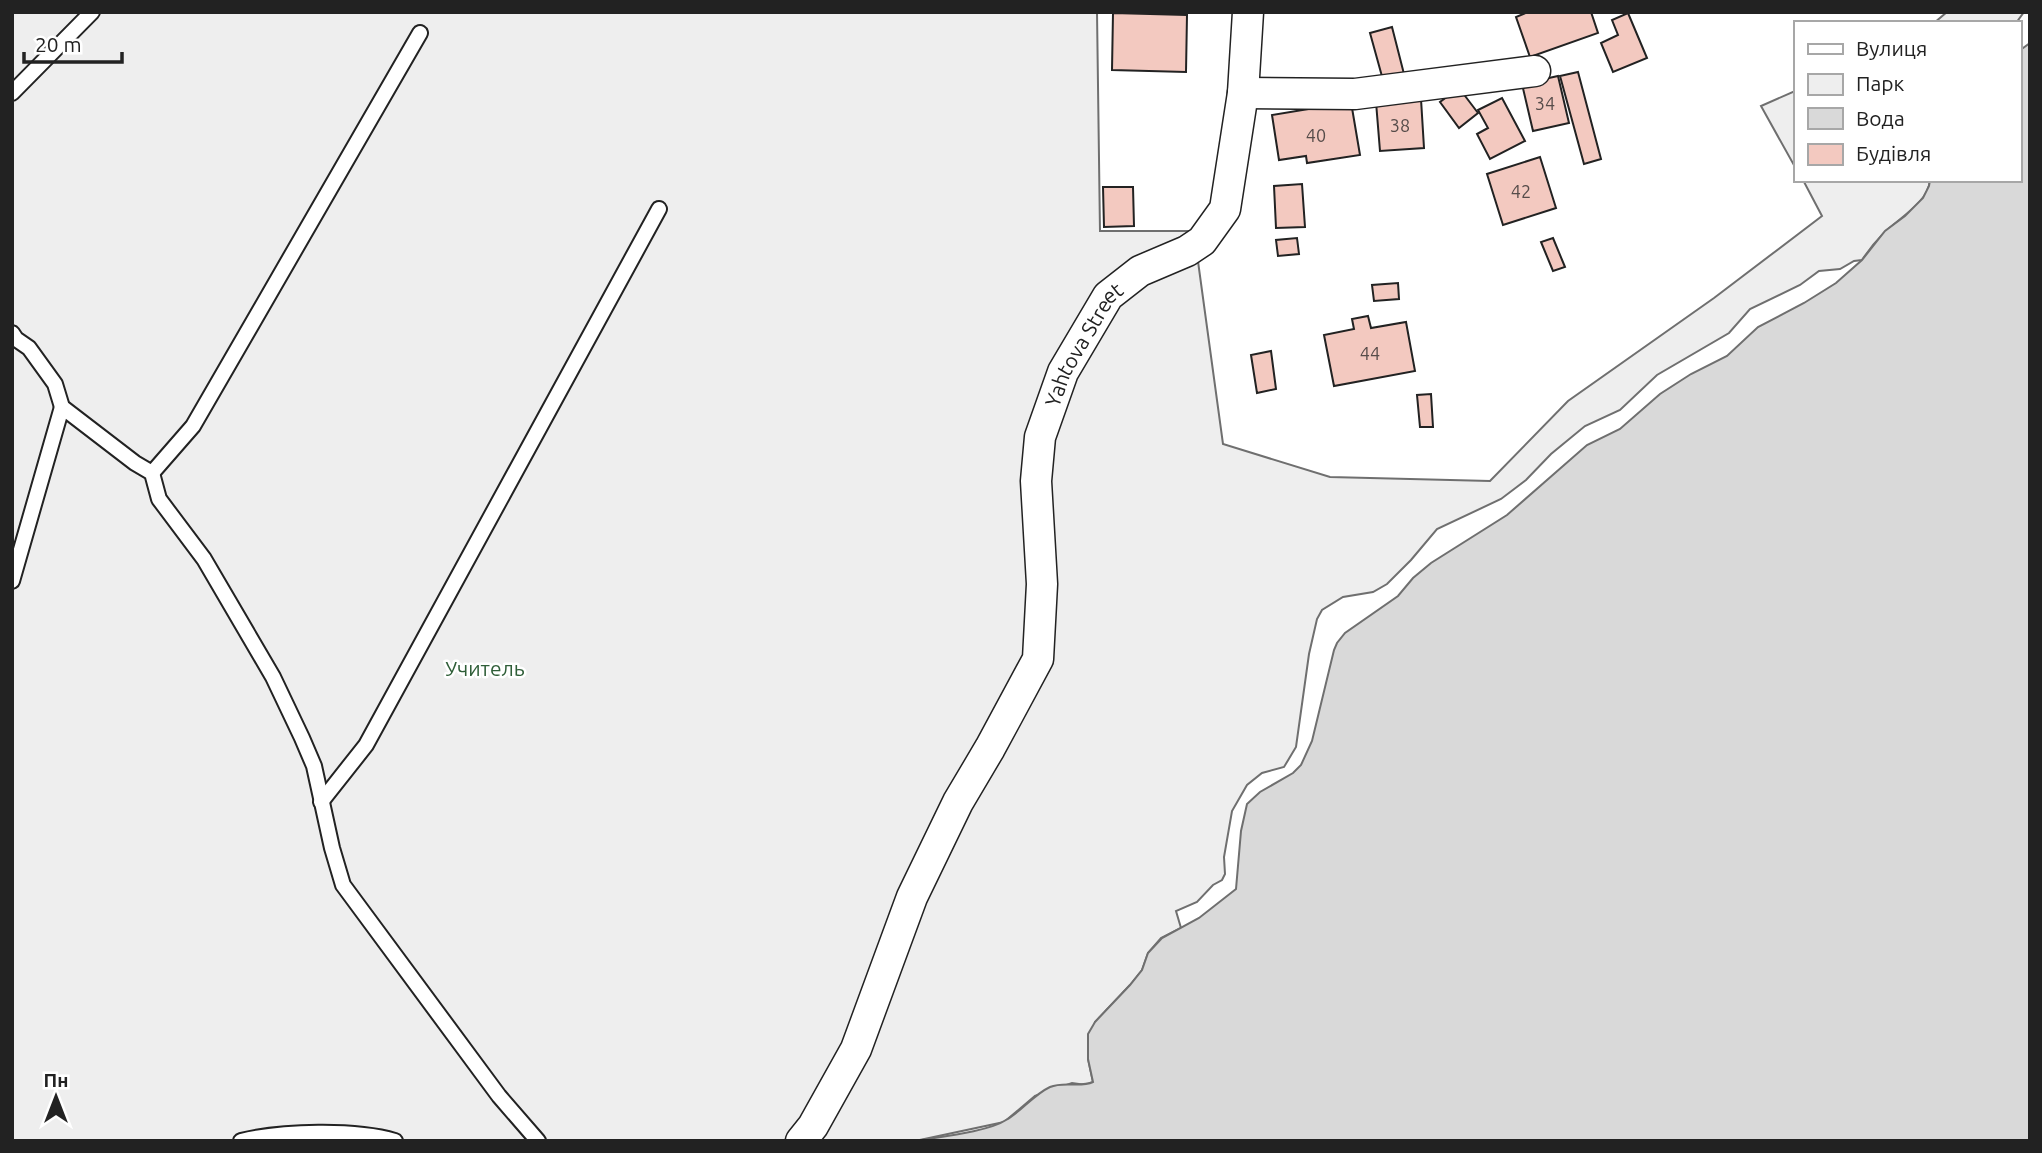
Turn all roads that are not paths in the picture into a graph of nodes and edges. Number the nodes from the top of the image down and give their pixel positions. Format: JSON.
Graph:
{"nodes":[{"id":1,"x":93,"y":12,"type":"edge"},
{"id":2,"x":1248,"y":12,"type":"edge"},
{"id":3,"x":419,"y":33,"type":"dead end"},
{"id":4,"x":1535,"y":71,"type":"dead end"},
{"id":5,"x":12,"y":93,"type":"edge"},
{"id":6,"x":1243,"y":93,"type":"junction"},
{"id":7,"x":659,"y":209,"type":"dead end"},
{"id":8,"x":14,"y":339,"type":"edge"},
{"id":9,"x":62,"y":407,"type":"junction"},
{"id":10,"x":152,"y":473,"type":"junction"},
{"id":11,"x":12,"y":581,"type":"edge"},
{"id":12,"x":321,"y":802,"type":"junction"},
{"id":13,"x":241,"y":1141,"type":"edge"},
{"id":14,"x":395,"y":1141,"type":"edge"},
{"id":15,"x":538,"y":1141,"type":"edge"},
{"id":16,"x":801,"y":1141,"type":"edge"}],
"edges":[{"from":1,"to":5,"type":"lane"},
{"from":2,"to":6,"type":"street","name":"Yahtova Street"},
{"from":3,"to":10,"type":"lane"},
{"from":4,"to":6,"type":"street"},
{"from":6,"to":16,"type":"street","name":"Yahtova Street"},
{"from":7,"to":12,"type":"lane"},
{"from":8,"to":9,"type":"lane"},
{"from":9,"to":10,"type":"lane"},
{"from":9,"to":11,"type":"lane"},
{"from":10,"to":12,"type":"lane"},
{"from":12,"to":15,"type":"lane"},
{"from":13,"to":14,"type":"lane"}]}
